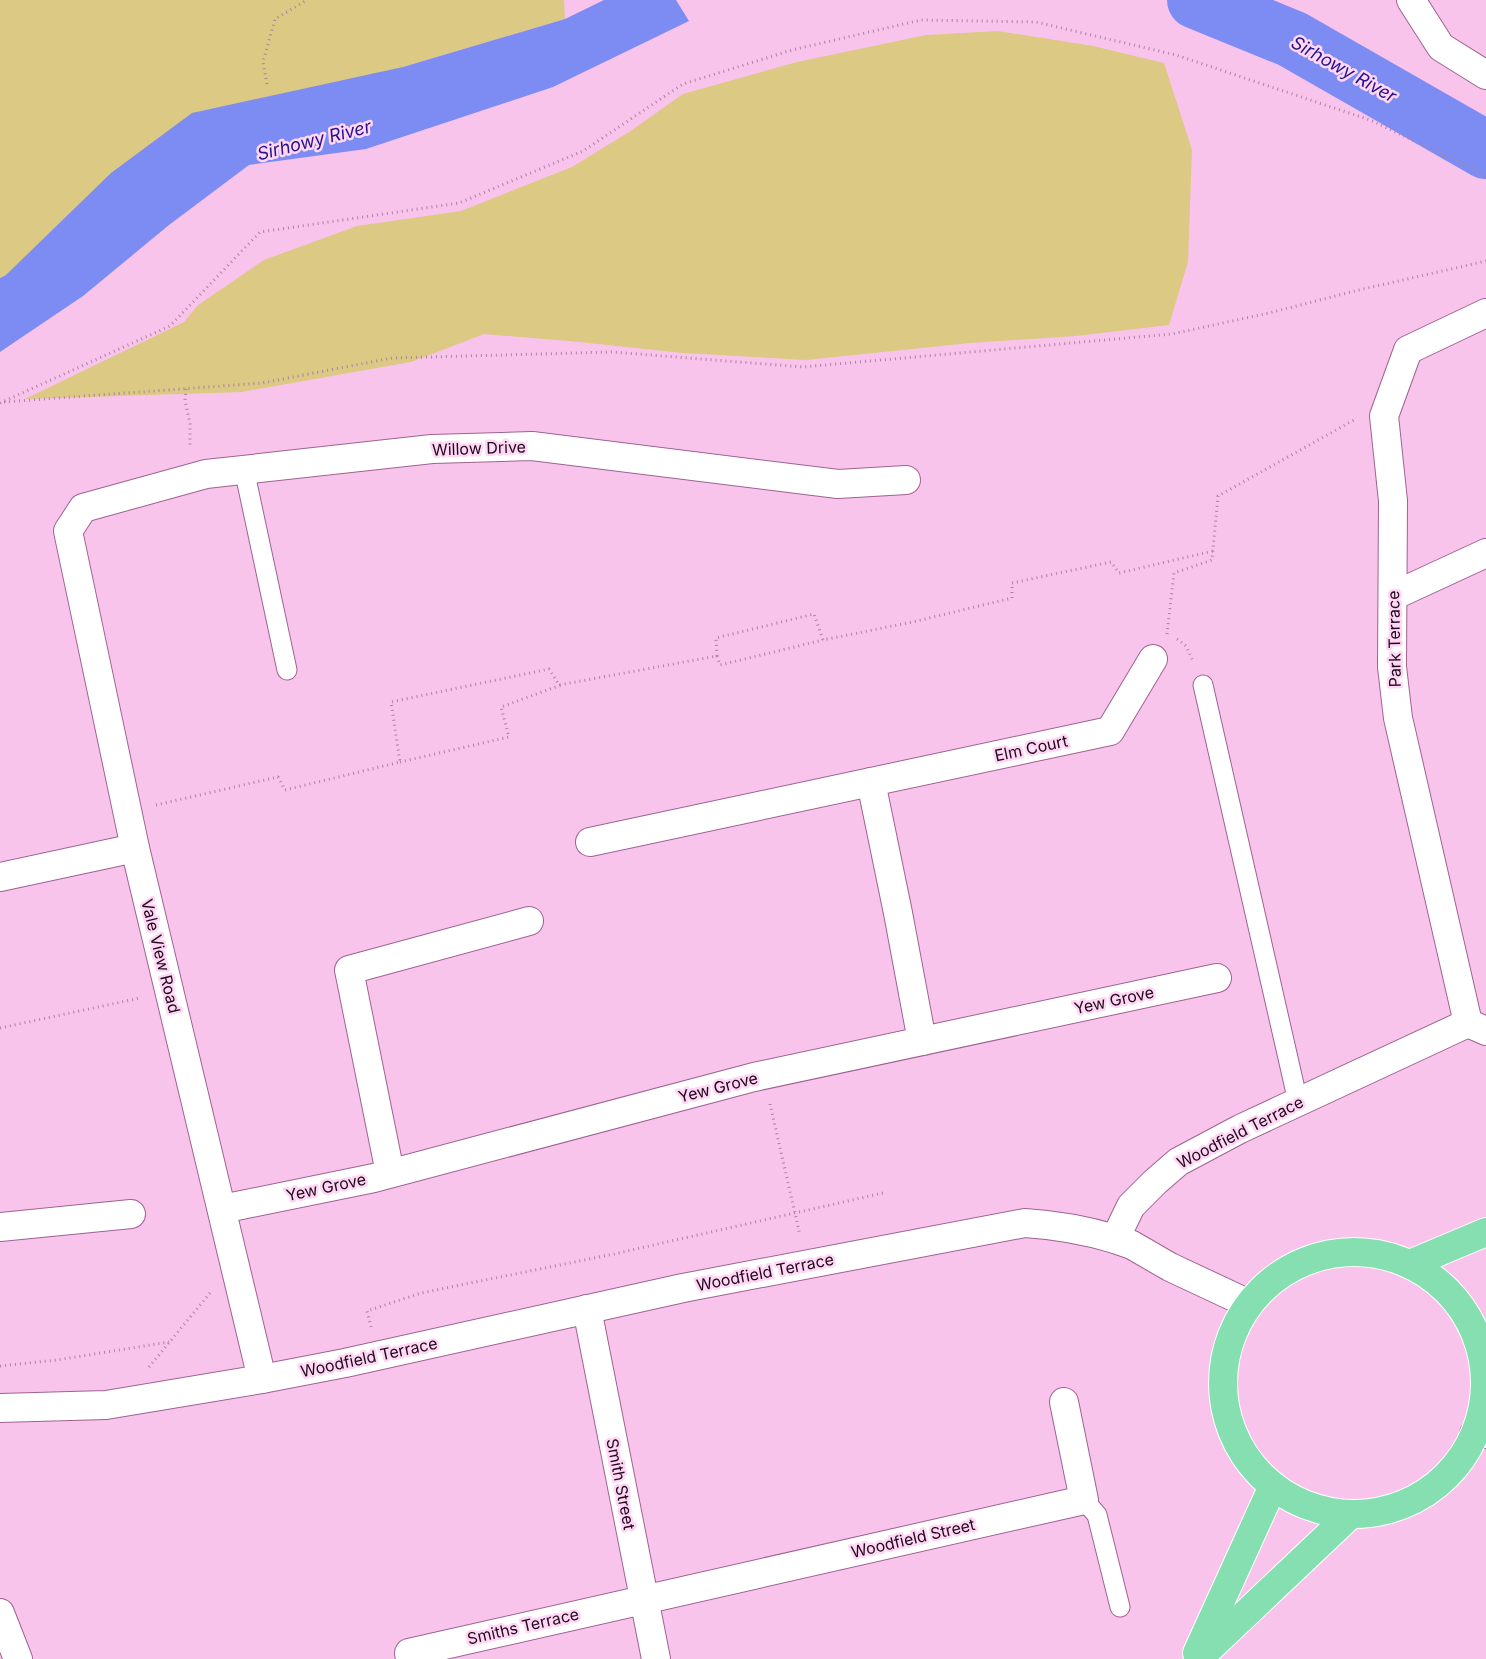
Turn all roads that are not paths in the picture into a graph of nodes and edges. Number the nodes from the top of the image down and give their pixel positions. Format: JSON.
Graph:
{"nodes":[{"id":1,"x":1411,"y":0,"type":"edge"},
{"id":2,"x":1486,"y":75,"type":"edge"},
{"id":3,"x":1486,"y":312,"type":"edge"},
{"id":4,"x":244,"y":469,"type":"junction"},
{"id":5,"x":906,"y":480,"type":"dead end"},
{"id":6,"x":68,"y":531,"type":"joint"},
{"id":7,"x":1486,"y":553,"type":"edge"},
{"id":8,"x":1393,"y":596,"type":"junction"},
{"id":9,"x":1153,"y":659,"type":"road end"},
{"id":10,"x":287,"y":670,"type":"dead end"},
{"id":11,"x":1203,"y":685,"type":"dead end"},
{"id":12,"x":871,"y":782,"type":"junction"},
{"id":13,"x":590,"y":842,"type":"dead end"},
{"id":14,"x":135,"y":848,"type":"junction"},
{"id":15,"x":0,"y":877,"type":"edge"},
{"id":16,"x":529,"y":921,"type":"dead end"},
{"id":17,"x":1217,"y":978,"type":"dead end"},
{"id":18,"x":1477,"y":1027,"type":"edge"},
{"id":19,"x":922,"y":1041,"type":"junction"},
{"id":20,"x":1298,"y":1102,"type":"junction"},
{"id":21,"x":390,"y":1173,"type":"junction"},
{"id":22,"x":222,"y":1209,"type":"junction"},
{"id":23,"x":131,"y":1214,"type":"dead end"},
{"id":24,"x":0,"y":1227,"type":"edge"},
{"id":25,"x":1486,"y":1232,"type":"edge"},
{"id":26,"x":1115,"y":1238,"type":"junction"},
{"id":27,"x":1410,"y":1264,"type":"junction"},
{"id":28,"x":1249,"y":1304,"type":"junction"},
{"id":29,"x":587,"y":1309,"type":"junction"},
{"id":30,"x":1483,"y":1343,"type":"edge"},
{"id":31,"x":262,"y":1379,"type":"junction"},
{"id":32,"x":1064,"y":1402,"type":"dead end"},
{"id":33,"x":0,"y":1408,"type":"edge"},
{"id":34,"x":1480,"y":1434,"type":"edge"},
{"id":35,"x":1273,"y":1486,"type":"junction"},
{"id":36,"x":1084,"y":1500,"type":"junction"},
{"id":37,"x":1351,"y":1514,"type":"junction"},
{"id":38,"x":644,"y":1598,"type":"junction"},
{"id":39,"x":1120,"y":1608,"type":"dead end"},
{"id":40,"x":0,"y":1613,"type":"edge"},
{"id":41,"x":18,"y":1659,"type":"edge"},
{"id":42,"x":410,"y":1659,"type":"edge"},
{"id":43,"x":656,"y":1659,"type":"edge"},
{"id":44,"x":1196,"y":1659,"type":"edge"}],
"edges":[{"from":1,"to":2,"type":"street"},
{"from":3,"to":8,"type":"street","name":"Park Terrace"},
{"from":4,"to":5,"type":"street","name":"Willow Drive"},
{"from":4,"to":6,"type":"street","name":"Willow Drive"},
{"from":4,"to":10,"type":"lane"},
{"from":6,"to":14,"type":"street","name":"Vale View Road"},
{"from":7,"to":8,"type":"street"},
{"from":8,"to":18,"type":"street","name":"Park Terrace"},
{"from":9,"to":12,"type":"street","name":"Elm Court"},
{"from":11,"to":20,"type":"lane"},
{"from":12,"to":13,"type":"street","name":"Elm Court"},
{"from":12,"to":19,"type":"street"},
{"from":14,"to":15,"type":"street"},
{"from":14,"to":22,"type":"street","name":"Vale View Road"},
{"from":16,"to":21,"type":"street"},
{"from":17,"to":19,"type":"street","name":"Yew Grove"},
{"from":18,"to":20,"type":"street","name":"Woodfield Terrace"},
{"from":19,"to":21,"type":"street","name":"Yew Grove"},
{"from":20,"to":26,"type":"street","name":"Woodfield Terrace"},
{"from":21,"to":22,"type":"street","name":"Yew Grove"},
{"from":22,"to":31,"type":"street","name":"Vale View Road"},
{"from":23,"to":24,"type":"street"},
{"from":25,"to":27,"type":"main road"},
{"from":26,"to":28,"type":"street"},
{"from":26,"to":29,"type":"street","name":"Woodfield Terrace"},
{"from":27,"to":28,"type":"main road"},
{"from":27,"to":30,"type":"main road"},
{"from":28,"to":35,"type":"main road"},
{"from":29,"to":31,"type":"street","name":"Woodfield Terrace"},
{"from":29,"to":38,"type":"street","name":"Smith Street"},
{"from":30,"to":34,"type":"main road"},
{"from":31,"to":33,"type":"street","name":"Woodfield Terrace"},
{"from":32,"to":36,"type":"street"},
{"from":34,"to":37,"type":"main road"},
{"from":35,"to":37,"type":"main road"},
{"from":35,"to":44,"type":"main road"},
{"from":36,"to":38,"type":"street","name":"Woodfield Street"},
{"from":36,"to":39,"type":"lane"},
{"from":37,"to":44,"type":"main road"},
{"from":38,"to":42,"type":"street","name":"Smiths Terrace"},
{"from":38,"to":43,"type":"street","name":"Smith Street"},
{"from":40,"to":41,"type":"street"}]}
